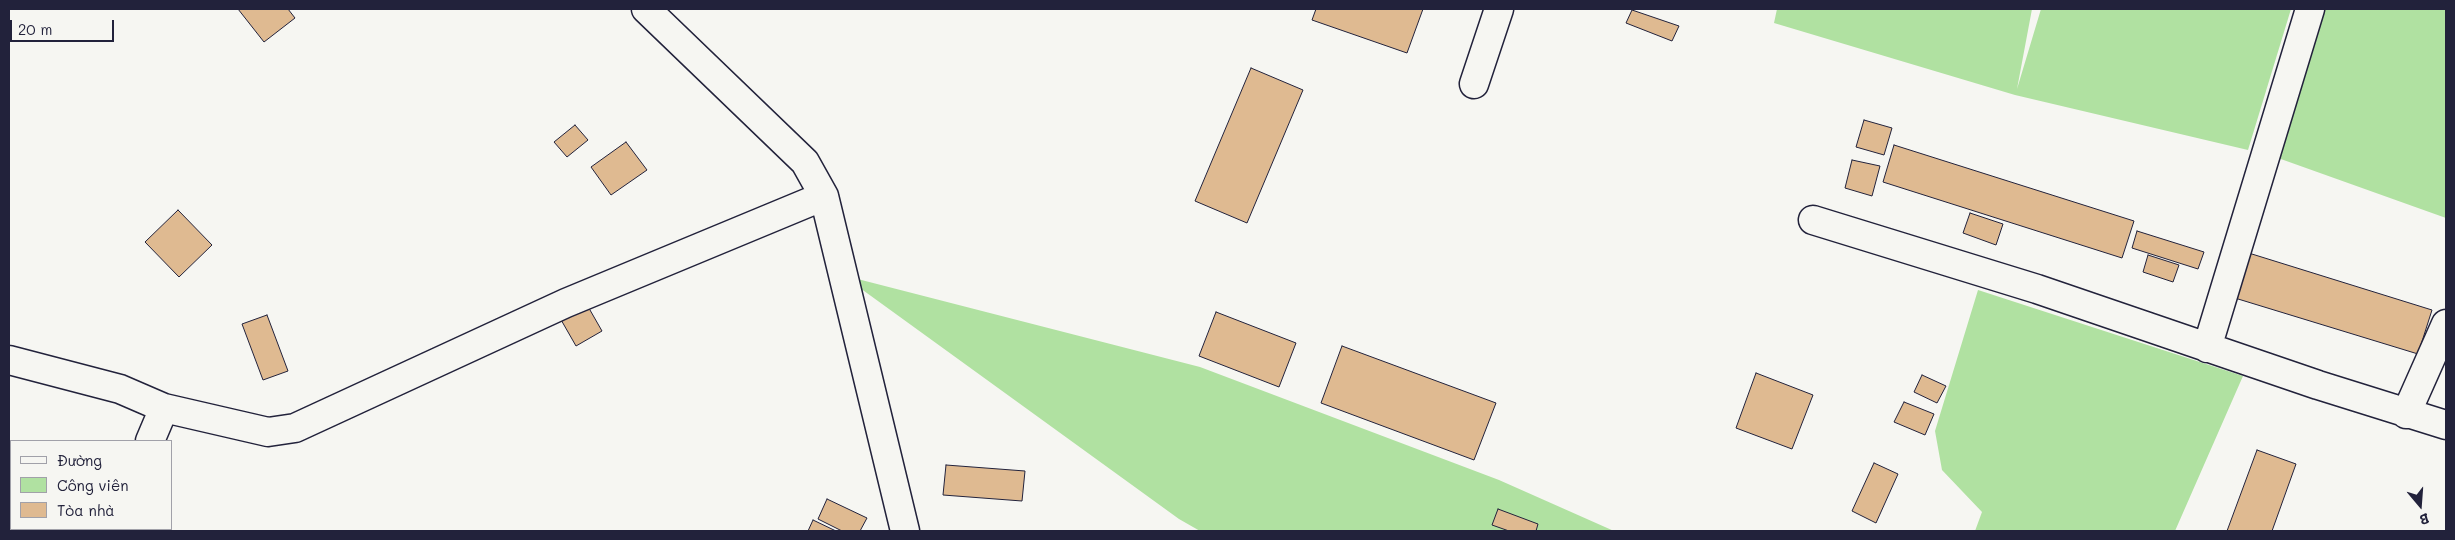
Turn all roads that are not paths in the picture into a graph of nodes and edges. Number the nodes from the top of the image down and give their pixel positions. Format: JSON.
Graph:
{"nodes":[{"id":1,"x":646,"y":9,"type":"edge"},
{"id":2,"x":1499,"y":9,"type":"edge"},
{"id":3,"x":2310,"y":9,"type":"edge"},
{"id":4,"x":1474,"y":84,"type":"dead end"},
{"id":5,"x":824,"y":196,"type":"junction"},
{"id":6,"x":1813,"y":220,"type":"dead end"},
{"id":7,"x":2446,"y":324,"type":"edge"},
{"id":8,"x":2207,"y":348,"type":"junction"},
{"id":9,"x":9,"y":360,"type":"edge"},
{"id":10,"x":164,"y":408,"type":"junction"},
{"id":11,"x":2406,"y":414,"type":"junction"},
{"id":12,"x":2446,"y":424,"type":"edge"},
{"id":13,"x":150,"y":440,"type":"edge"},
{"id":14,"x":905,"y":531,"type":"edge"}],
"edges":[{"from":1,"to":5,"type":"street"},
{"from":2,"to":4,"type":"street"},
{"from":3,"to":8,"type":"street"},
{"from":5,"to":10,"type":"street"},
{"from":5,"to":14,"type":"street"},
{"from":6,"to":8,"type":"street"},
{"from":7,"to":11,"type":"street"},
{"from":8,"to":11,"type":"street"},
{"from":9,"to":10,"type":"street"},
{"from":10,"to":13,"type":"street"},
{"from":11,"to":12,"type":"street"}]}
